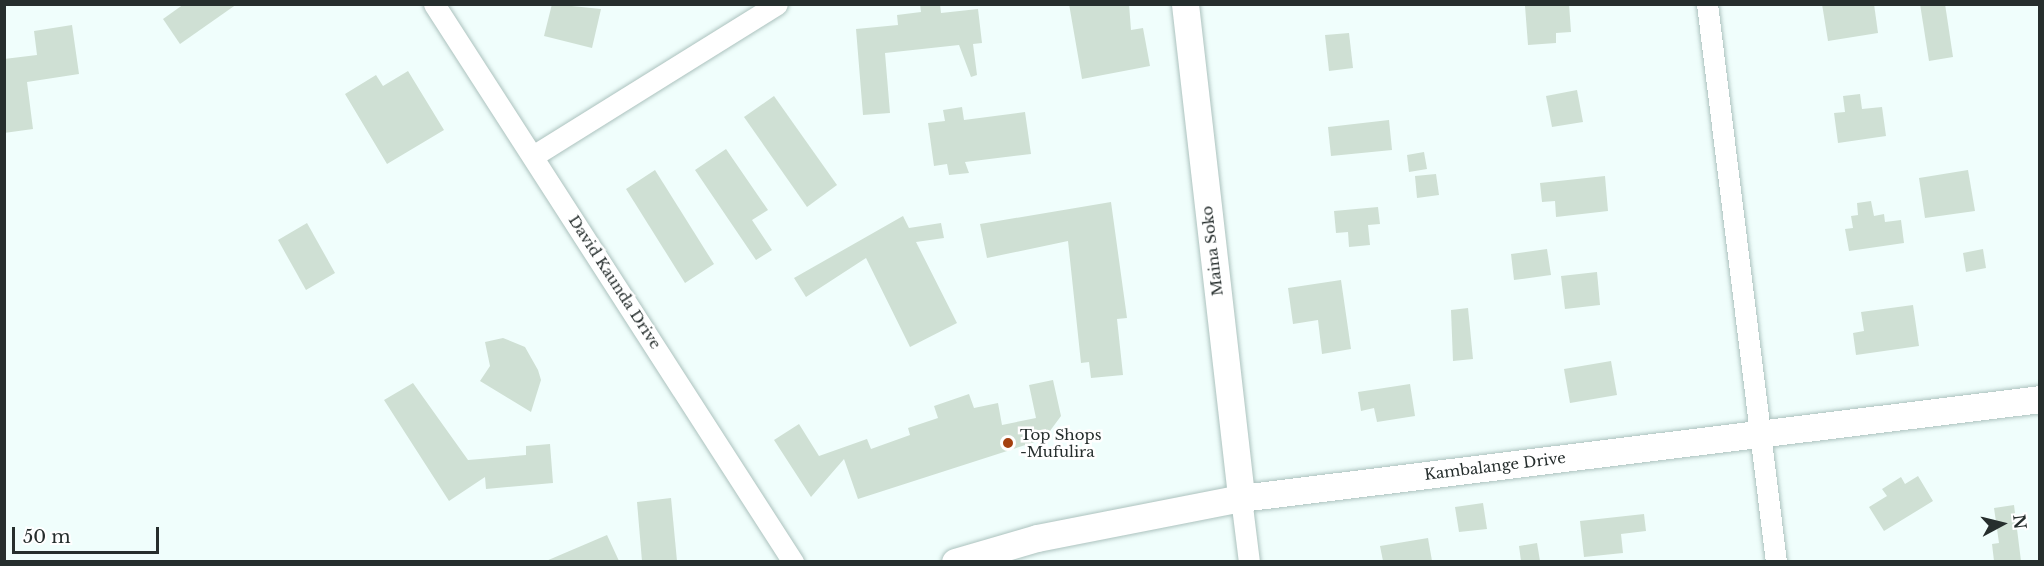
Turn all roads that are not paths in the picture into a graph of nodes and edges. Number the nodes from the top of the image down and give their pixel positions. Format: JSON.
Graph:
{"nodes":[{"id":1,"x":434,"y":4,"type":"edge"},
{"id":2,"x":777,"y":4,"type":"edge"},
{"id":3,"x":1185,"y":4,"type":"edge"},
{"id":4,"x":1707,"y":4,"type":"edge"},
{"id":5,"x":532,"y":156,"type":"junction"},
{"id":6,"x":2040,"y":399,"type":"edge"},
{"id":7,"x":1761,"y":432,"type":"junction"},
{"id":8,"x":1241,"y":498,"type":"junction"},
{"id":9,"x":793,"y":561,"type":"edge"},
{"id":10,"x":955,"y":561,"type":"edge"},
{"id":11,"x":1249,"y":561,"type":"edge"},
{"id":12,"x":1776,"y":561,"type":"edge"}],
"edges":[{"from":1,"to":5,"type":"street","name":"David Kaunda Drive"},
{"from":2,"to":5,"type":"street"},
{"from":3,"to":8,"type":"street","name":"Maina Soko"},
{"from":4,"to":7,"type":"street"},
{"from":5,"to":9,"type":"street","name":"David Kaunda Drive"},
{"from":6,"to":7,"type":"street","name":"Kambalange Drive"},
{"from":7,"to":8,"type":"street","name":"Kambalange Drive"},
{"from":7,"to":12,"type":"street"},
{"from":8,"to":10,"type":"street","name":"Kambalange Drive"},
{"from":8,"to":11,"type":"street"}]}
